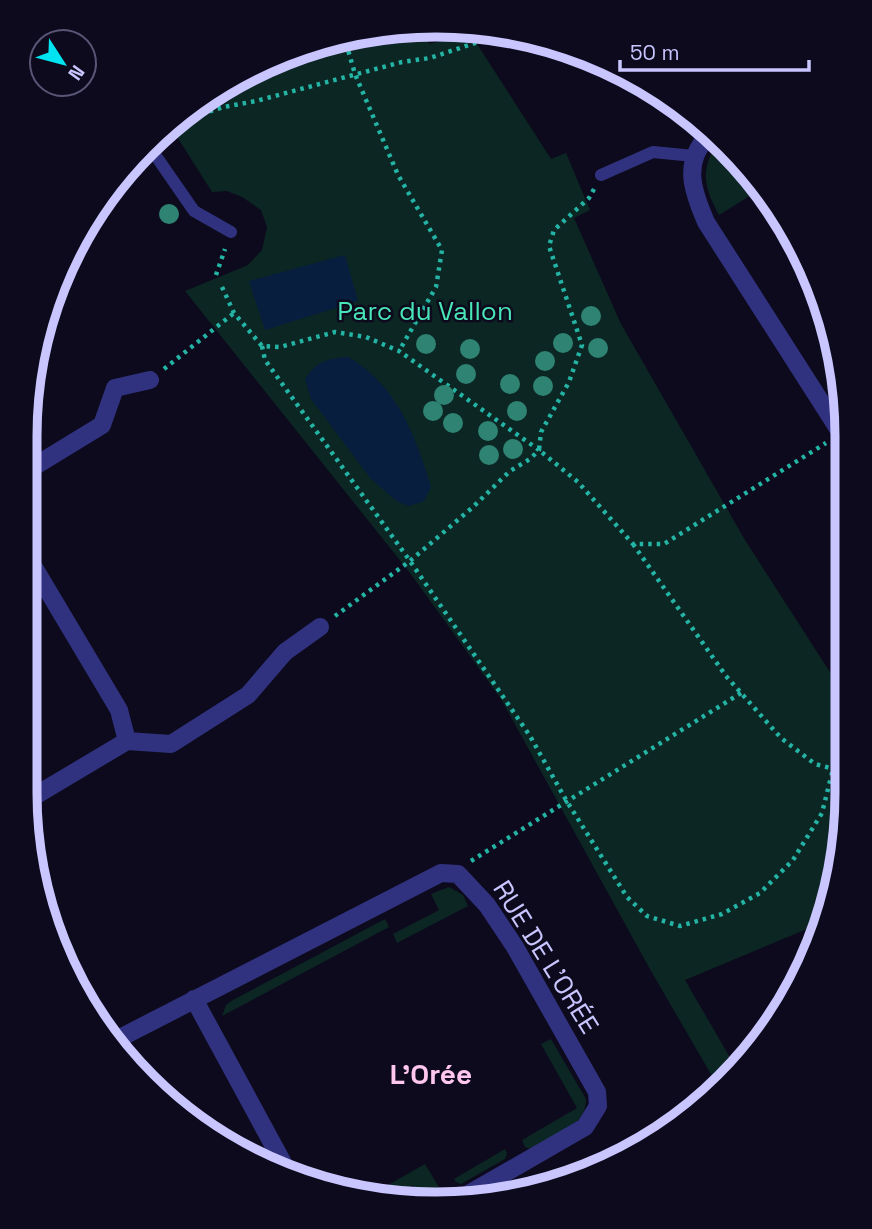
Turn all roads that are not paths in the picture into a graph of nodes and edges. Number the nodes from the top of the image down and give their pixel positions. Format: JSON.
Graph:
{"nodes":[{"id":1,"x":704,"y":141,"type":"edge"},
{"id":2,"x":154,"y":154,"type":"edge"},
{"id":3,"x":694,"y":156,"type":"junction"},
{"id":4,"x":601,"y":175,"type":"road end"},
{"id":5,"x":231,"y":232,"type":"road end"},
{"id":6,"x":150,"y":380,"type":"road end"},
{"id":7,"x":834,"y":422,"type":"edge"},
{"id":8,"x":37,"y":464,"type":"edge"},
{"id":9,"x":37,"y":573,"type":"edge"},
{"id":10,"x":320,"y":626,"type":"road end"},
{"id":11,"x":127,"y":741,"type":"junction"},
{"id":12,"x":37,"y":795,"type":"edge"},
{"id":13,"x":194,"y":999,"type":"junction"},
{"id":14,"x":120,"y":1038,"type":"edge"},
{"id":15,"x":282,"y":1162,"type":"edge"},
{"id":16,"x":475,"y":1190,"type":"edge"}],
"edges":[{"from":1,"to":3,"type":"street"},
{"from":2,"to":5,"type":"lane"},
{"from":3,"to":4,"type":"lane"},
{"from":3,"to":7,"type":"street"},
{"from":6,"to":8,"type":"street"},
{"from":9,"to":11,"type":"street"},
{"from":10,"to":11,"type":"street"},
{"from":11,"to":12,"type":"street"},
{"from":13,"to":14,"type":"street","name":"RUE DE L'ORÉE"},
{"from":13,"to":15,"type":"street"},
{"from":13,"to":16,"type":"street","name":"RUE DE L'ORÉE"}]}
